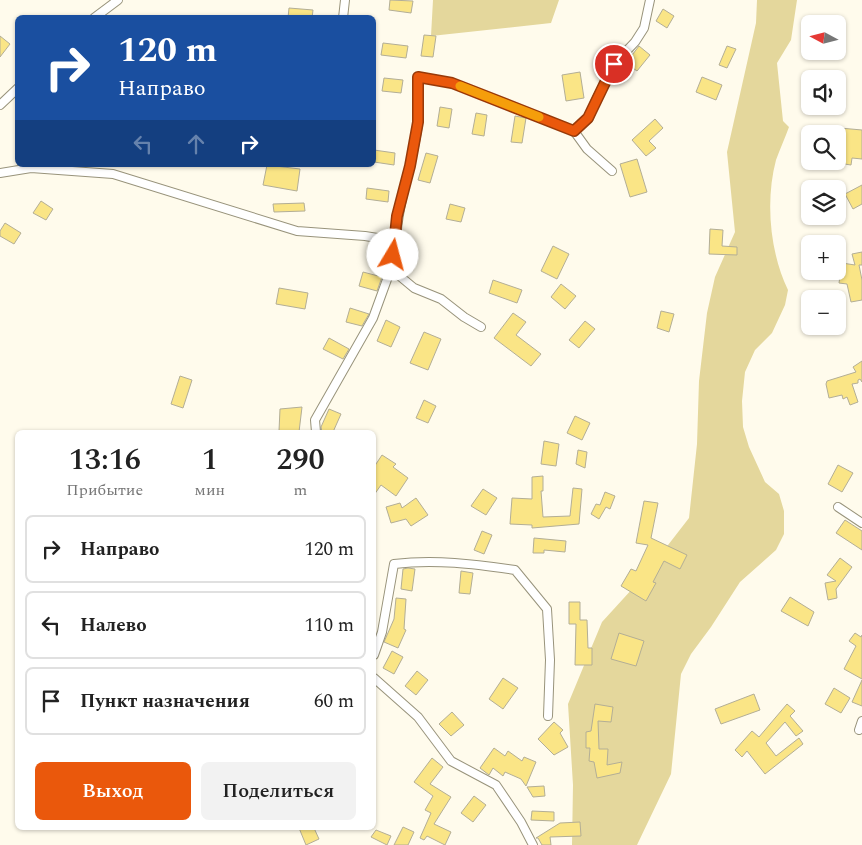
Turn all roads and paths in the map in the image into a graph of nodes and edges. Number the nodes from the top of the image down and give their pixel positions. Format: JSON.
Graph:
{"nodes":[{"id":1,"x":118,"y":0,"type":"edge"},
{"id":2,"x":345,"y":0,"type":"edge"},
{"id":3,"x":650,"y":0,"type":"edge"},
{"id":4,"x":98,"y":15,"type":"edge"},
{"id":5,"x":343,"y":15,"type":"edge"},
{"id":6,"x":15,"y":91,"type":"edge"},
{"id":7,"x":0,"y":105,"type":"edge"},
{"id":8,"x":574,"y":131,"type":"junction"},
{"id":9,"x":612,"y":171,"type":"dead end"},
{"id":10,"x":0,"y":173,"type":"edge"},
{"id":11,"x":396,"y":241,"type":"junction"},
{"id":12,"x":390,"y":268,"type":"junction"},
{"id":13,"x":481,"y":327,"type":"dead end"},
{"id":14,"x":316,"y":430,"type":"edge"},
{"id":15,"x":838,"y":507,"type":"dead end"},
{"id":16,"x":862,"y":523,"type":"edge"},
{"id":17,"x":376,"y":649,"type":"edge"},
{"id":18,"x":376,"y":680,"type":"edge"},
{"id":19,"x":548,"y":716,"type":"dead end"},
{"id":20,"x":862,"y":721,"type":"edge"},
{"id":21,"x":859,"y":730,"type":"dead end"},
{"id":22,"x":533,"y":845,"type":"edge"}],
"edges":[{"from":1,"to":4,"type":"street"},
{"from":2,"to":5,"type":"street"},
{"from":3,"to":8,"type":"street"},
{"from":6,"to":7,"type":"street"},
{"from":8,"to":9,"type":"street"},
{"from":8,"to":11,"type":"street"},
{"from":10,"to":11,"type":"street"},
{"from":11,"to":12,"type":"street"},
{"from":12,"to":13,"type":"street"},
{"from":12,"to":14,"type":"street"},
{"from":15,"to":16,"type":"street"},
{"from":17,"to":19,"type":"street"},
{"from":18,"to":22,"type":"street"},
{"from":20,"to":21,"type":"street"}]}
